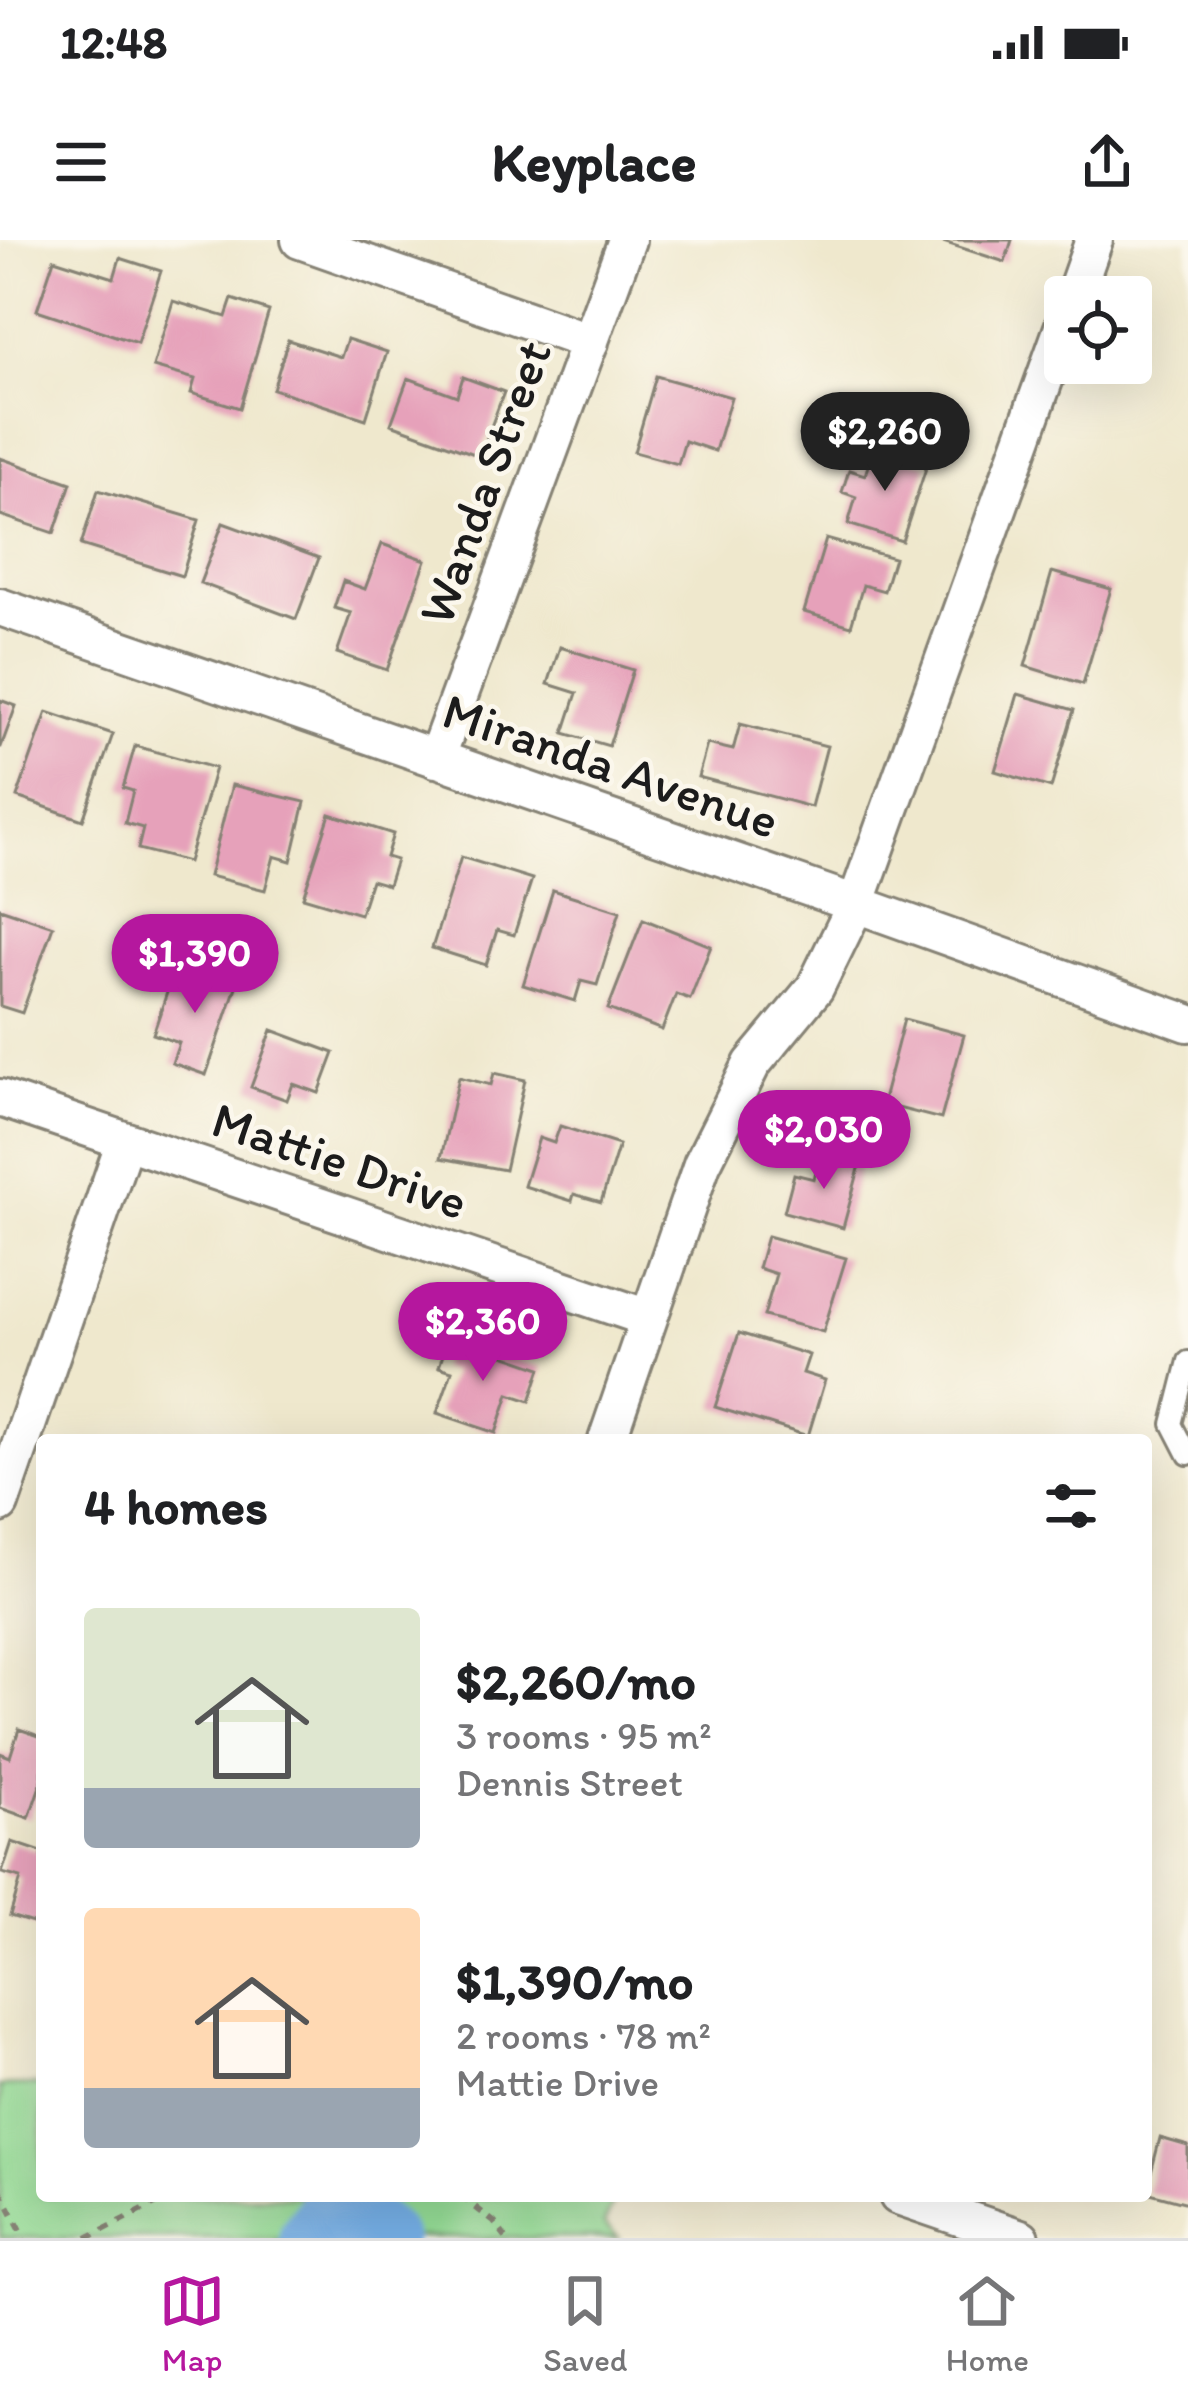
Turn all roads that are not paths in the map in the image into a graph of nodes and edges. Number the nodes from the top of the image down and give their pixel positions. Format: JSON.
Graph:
{"nodes":[{"id":1,"x":300,"y":240,"type":"edge"},
{"id":2,"x":627,"y":240,"type":"edge"},
{"id":3,"x":1094,"y":240,"type":"edge"},
{"id":4,"x":1081,"y":276,"type":"edge"},
{"id":5,"x":590,"y":342,"type":"junction"},
{"id":6,"x":1044,"y":380,"type":"edge"},
{"id":7,"x":0,"y":607,"type":"edge"},
{"id":8,"x":436,"y":759,"type":"junction"},
{"id":9,"x":856,"y":904,"type":"junction"},
{"id":10,"x":1188,"y":1023,"type":"edge"},
{"id":11,"x":0,"y":1098,"type":"edge"},
{"id":12,"x":124,"y":1141,"type":"junction"},
{"id":13,"x":648,"y":1318,"type":"junction"},
{"id":14,"x":1188,"y":1361,"type":"edge"},
{"id":15,"x":610,"y":1434,"type":"edge"},
{"id":16,"x":1188,"y":1455,"type":"edge"},
{"id":17,"x":0,"y":1504,"type":"edge"},
{"id":18,"x":916,"y":2202,"type":"edge"},
{"id":19,"x":1022,"y":2238,"type":"edge"}],
"edges":[{"from":1,"to":5,"type":"street"},
{"from":2,"to":5,"type":"street","name":"Wanda Street"},
{"from":3,"to":4,"type":"street"},
{"from":5,"to":8,"type":"street","name":"Wanda Street"},
{"from":6,"to":9,"type":"street"},
{"from":7,"to":8,"type":"street","name":"Miranda Avenue"},
{"from":8,"to":9,"type":"street","name":"Miranda Avenue"},
{"from":9,"to":10,"type":"street","name":"Miranda Avenue"},
{"from":9,"to":13,"type":"street"},
{"from":11,"to":12,"type":"street","name":"Mattie Drive"},
{"from":12,"to":13,"type":"street","name":"Mattie Drive"},
{"from":12,"to":17,"type":"street"},
{"from":13,"to":15,"type":"street"},
{"from":14,"to":16,"type":"lane"},
{"from":18,"to":19,"type":"street"}]}
